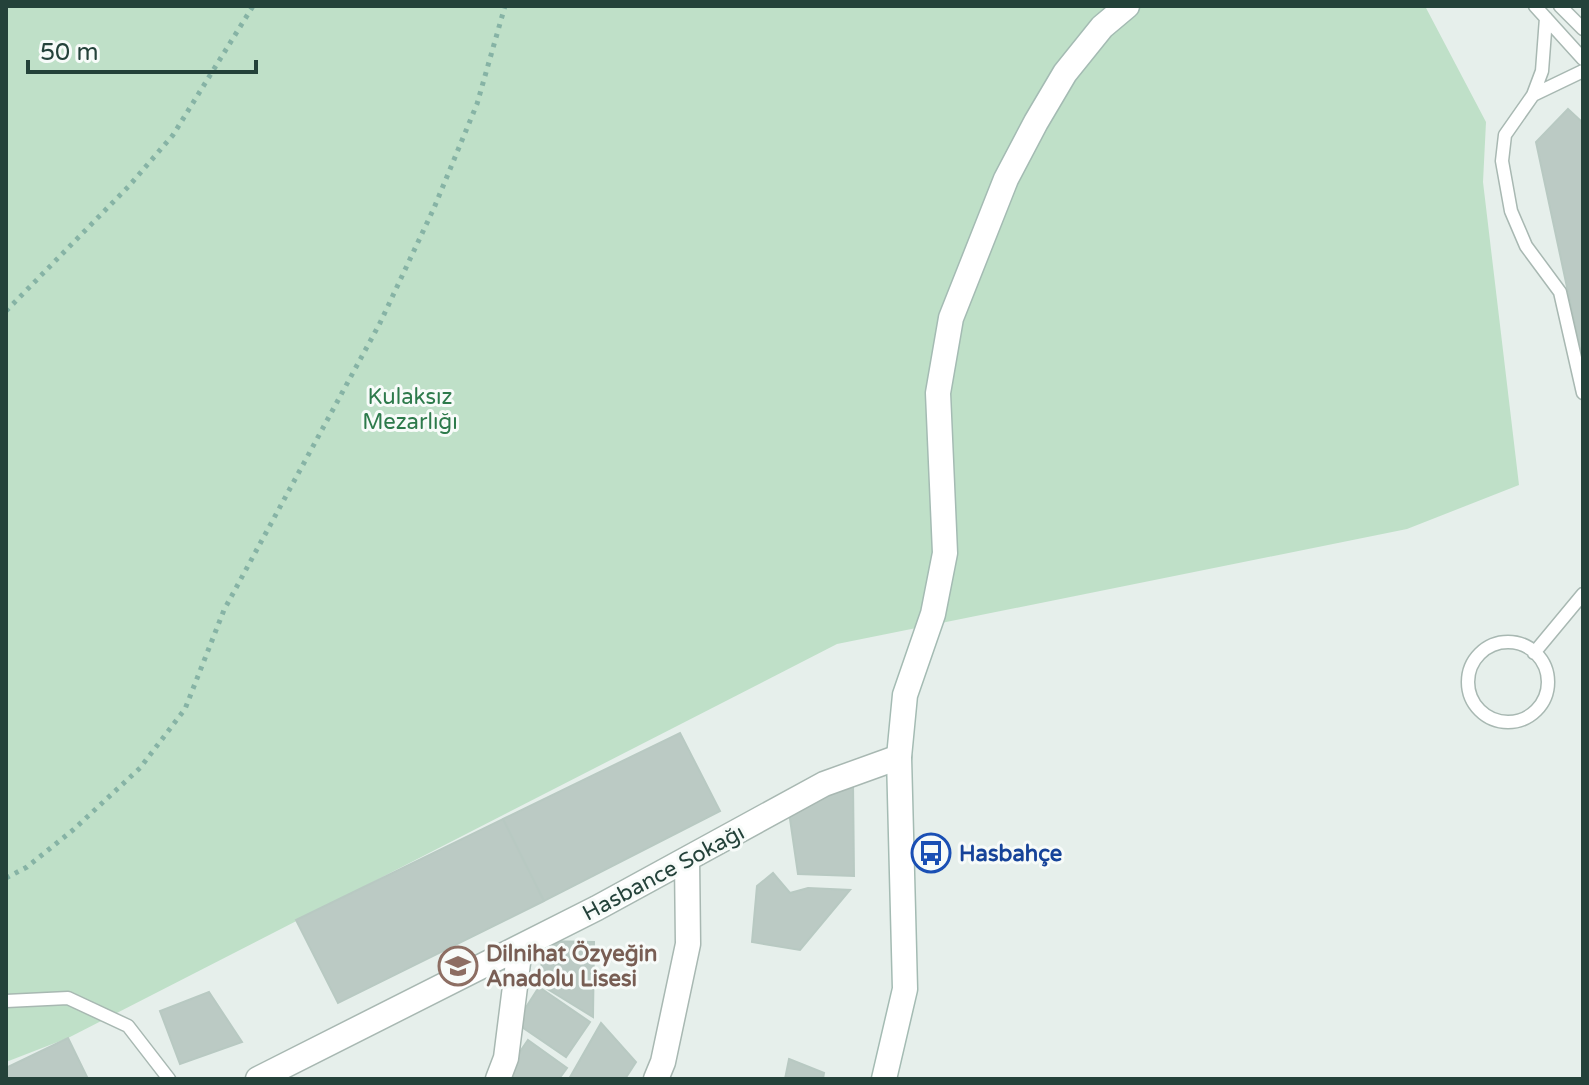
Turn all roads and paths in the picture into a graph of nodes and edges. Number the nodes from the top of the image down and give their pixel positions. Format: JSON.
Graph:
{"nodes":[{"id":1,"x":253,"y":6,"type":"edge"},
{"id":2,"x":505,"y":6,"type":"edge"},
{"id":3,"x":1127,"y":6,"type":"edge"},
{"id":4,"x":1535,"y":6,"type":"edge"},
{"id":5,"x":1560,"y":6,"type":"edge"},
{"id":6,"x":1546,"y":18,"type":"junction"},
{"id":7,"x":1583,"y":29,"type":"edge"},
{"id":8,"x":1583,"y":59,"type":"edge"},
{"id":9,"x":1583,"y":71,"type":"edge"},
{"id":10,"x":1533,"y":95,"type":"junction"},
{"id":11,"x":6,"y":311,"type":"edge"},
{"id":12,"x":1583,"y":393,"type":"edge"},
{"id":13,"x":1583,"y":594,"type":"edge"},
{"id":14,"x":1534,"y":653,"type":"junction"},
{"id":15,"x":899,"y":757,"type":"junction"},
{"id":16,"x":687,"y":859,"type":"junction"},
{"id":17,"x":6,"y":878,"type":"edge"},
{"id":18,"x":520,"y":947,"type":"junction"},
{"id":19,"x":6,"y":1001,"type":"edge"},
{"id":20,"x":169,"y":1079,"type":"edge"},
{"id":21,"x":258,"y":1079,"type":"edge"},
{"id":22,"x":498,"y":1079,"type":"edge"},
{"id":23,"x":656,"y":1079,"type":"edge"},
{"id":24,"x":884,"y":1079,"type":"edge"}],
"edges":[{"from":1,"to":11,"type":"path"},
{"from":2,"to":17,"type":"path"},
{"from":3,"to":15,"type":"street"},
{"from":4,"to":6,"type":"lane"},
{"from":5,"to":7,"type":"lane"},
{"from":6,"to":8,"type":"lane"},
{"from":6,"to":10,"type":"lane"},
{"from":9,"to":10,"type":"lane"},
{"from":10,"to":12,"type":"lane"},
{"from":13,"to":14,"type":"lane"},
{"from":14,"to":14,"type":"lane"},
{"from":15,"to":16,"type":"street","name":"Hasbance Sokağı"},
{"from":15,"to":24,"type":"street"},
{"from":16,"to":18,"type":"street","name":"Hasbance Sokağı"},
{"from":16,"to":23,"type":"street"},
{"from":18,"to":21,"type":"street","name":"Hasbance Sokağı"},
{"from":18,"to":22,"type":"street"},
{"from":19,"to":20,"type":"lane"}]}
